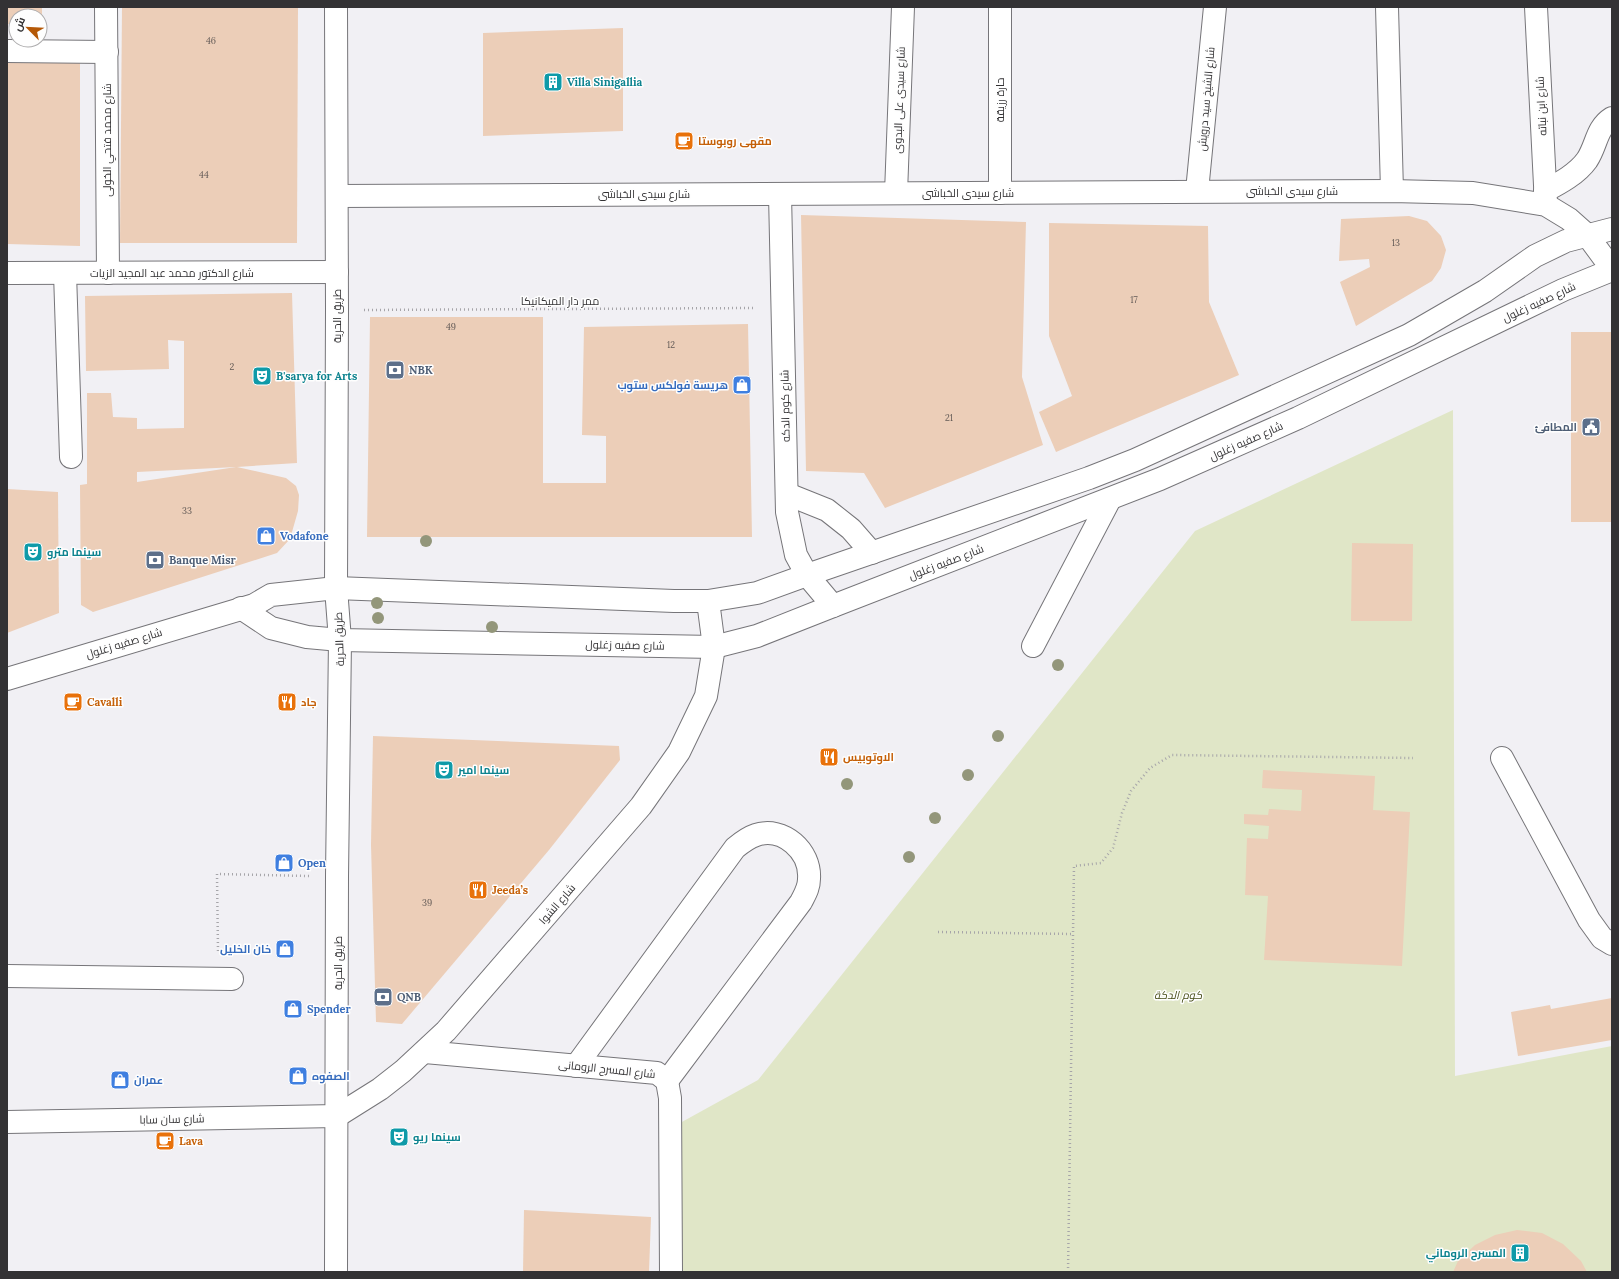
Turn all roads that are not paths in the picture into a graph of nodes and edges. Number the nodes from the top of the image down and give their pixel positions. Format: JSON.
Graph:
{"nodes":[{"id":1,"x":106,"y":7,"type":"edge"},
{"id":2,"x":336,"y":7,"type":"edge"},
{"id":3,"x":903,"y":7,"type":"edge"},
{"id":4,"x":1000,"y":7,"type":"edge"},
{"id":5,"x":1215,"y":7,"type":"edge"},
{"id":6,"x":1388,"y":7,"type":"edge"},
{"id":7,"x":1536,"y":7,"type":"edge"},
{"id":8,"x":7,"y":51,"type":"edge"},
{"id":9,"x":106,"y":52,"type":"junction"},
{"id":10,"x":1612,"y":118,"type":"edge"},
{"id":11,"x":1197,"y":191,"type":"junction"},
{"id":12,"x":1392,"y":191,"type":"junction"},
{"id":13,"x":896,"y":193,"type":"junction"},
{"id":14,"x":1000,"y":193,"type":"junction"},
{"id":15,"x":780,"y":194,"type":"junction"},
{"id":16,"x":337,"y":196,"type":"junction"},
{"id":17,"x":1546,"y":198,"type":"junction"},
{"id":18,"x":1612,"y":229,"type":"edge"},
{"id":19,"x":1587,"y":235,"type":"junction"},
{"id":20,"x":1612,"y":270,"type":"edge"},
{"id":21,"x":337,"y":272,"type":"junction"},
{"id":22,"x":7,"y":273,"type":"edge"},
{"id":23,"x":65,"y":273,"type":"junction"},
{"id":24,"x":108,"y":273,"type":"junction"},
{"id":25,"x":71,"y":457,"type":"dead end"},
{"id":26,"x":1089,"y":478,"type":"junction"},
{"id":27,"x":787,"y":494,"type":"junction"},
{"id":28,"x":1110,"y":499,"type":"junction"},
{"id":29,"x":872,"y":552,"type":"junction"},
{"id":30,"x":807,"y":574,"type":"junction"},
{"id":31,"x":336,"y":588,"type":"junction"},
{"id":32,"x":708,"y":601,"type":"junction"},
{"id":33,"x":833,"y":606,"type":"junction"},
{"id":34,"x":241,"y":608,"type":"junction"},
{"id":35,"x":340,"y":640,"type":"junction"},
{"id":36,"x":1033,"y":646,"type":"dead end"},
{"id":37,"x":714,"y":647,"type":"junction"},
{"id":38,"x":7,"y":678,"type":"edge"},
{"id":39,"x":1502,"y":758,"type":"dead end"},
{"id":40,"x":1612,"y":944,"type":"edge"},
{"id":41,"x":7,"y":976,"type":"edge"},
{"id":42,"x":225,"y":979,"type":"road end"},
{"id":43,"x":425,"y":1052,"type":"junction"},
{"id":44,"x":576,"y":1066,"type":"junction"},
{"id":45,"x":667,"y":1080,"type":"junction"},
{"id":46,"x":337,"y":1116,"type":"junction"},
{"id":47,"x":7,"y":1122,"type":"edge"},
{"id":48,"x":336,"y":1272,"type":"edge"},
{"id":49,"x":671,"y":1272,"type":"edge"}],
"edges":[{"from":1,"to":9,"type":"street","name":"شارع محمد فتحي الخولى"},
{"from":2,"to":16,"type":"street","name":"طريق الحرية"},
{"from":3,"to":13,"type":"street","name":"شارع سيدى على البدوى"},
{"from":4,"to":14,"type":"street","name":"حارة رزيقة"},
{"from":5,"to":11,"type":"street","name":"شارع الشيخ سيد درويش"},
{"from":6,"to":12,"type":"street"},
{"from":7,"to":17,"type":"street","name":"شارع ابن نباته"},
{"from":8,"to":9,"type":"street"},
{"from":9,"to":24,"type":"street","name":"شارع محمد فتحي الخولى"},
{"from":10,"to":17,"type":"street"},
{"from":11,"to":12,"type":"street","name":"شارع سيدى الخباشى"},
{"from":11,"to":14,"type":"street","name":"شارع سيدى الخباشى"},
{"from":12,"to":17,"type":"street","name":"شارع سيدى الخباشى"},
{"from":13,"to":14,"type":"street","name":"شارع سيدى الخباشى"},
{"from":13,"to":15,"type":"street","name":"شارع سيدى الخباشى"},
{"from":15,"to":16,"type":"street","name":"شارع سيدى الخباشى"},
{"from":15,"to":27,"type":"street","name":"شارع كوم الدكه"},
{"from":16,"to":21,"type":"street","name":"طريق الحرية"},
{"from":17,"to":19,"type":"street","name":"شارع سيدى الخباشى"},
{"from":18,"to":19,"type":"street","name":"شارع صفيه زغلول"},
{"from":19,"to":20,"type":"street","name":"شارع سيدى الخباشى"},
{"from":19,"to":26,"type":"street","name":"شارع صفيه زغلول"},
{"from":20,"to":28,"type":"street","name":"شارع صفيه زغلول"},
{"from":21,"to":24,"type":"street","name":"شارع الدكتور محمد عبد المجيد الزيات"},
{"from":21,"to":31,"type":"street","name":"طريق الحرية"},
{"from":22,"to":23,"type":"street","name":"شارع الدكتور محمد عبد المجيد الزيات"},
{"from":23,"to":24,"type":"street","name":"شارع الدكتور محمد عبد المجيد الزيات"},
{"from":23,"to":25,"type":"street"},
{"from":26,"to":28,"type":"street"},
{"from":26,"to":29,"type":"street","name":"شارع صفيه زغلول"},
{"from":27,"to":29,"type":"street"},
{"from":27,"to":30,"type":"street","name":"شارع كوم الدكه"},
{"from":28,"to":33,"type":"street","name":"شارع صفيه زغلول"},
{"from":28,"to":36,"type":"street"},
{"from":29,"to":30,"type":"street","name":"شارع صفيه زغلول"},
{"from":30,"to":32,"type":"street","name":"شارع صفيه زغلول"},
{"from":30,"to":33,"type":"street","name":"شارع كوم الدكه"},
{"from":31,"to":32,"type":"street","name":"شارع صفيه زغلول"},
{"from":31,"to":34,"type":"street","name":"شارع صفيه زغلول"},
{"from":31,"to":35,"type":"street","name":"طريق الحرية"},
{"from":32,"to":37,"type":"street","name":"شارع الشوا"},
{"from":33,"to":37,"type":"street","name":"شارع صفيه زغلول"},
{"from":34,"to":35,"type":"street","name":"شارع صفيه زغلول"},
{"from":34,"to":38,"type":"street","name":"شارع صفيه زغلول"},
{"from":35,"to":37,"type":"street","name":"شارع صفيه زغلول"},
{"from":35,"to":46,"type":"street","name":"طريق الحرية"},
{"from":37,"to":43,"type":"street","name":"شارع الشوا"},
{"from":39,"to":40,"type":"street"},
{"from":41,"to":42,"type":"street"},
{"from":43,"to":44,"type":"street","name":"شارع المسرح الرومانى"},
{"from":43,"to":46,"type":"street","name":"شارع الشوا"},
{"from":44,"to":45,"type":"street","name":"شارع المسرح الرومانى"},
{"from":44,"to":45,"type":"street"},
{"from":45,"to":49,"type":"street","name":"شارع المسرح الرومانى"},
{"from":46,"to":47,"type":"street","name":"شارع سان سابا"},
{"from":46,"to":48,"type":"street","name":"طريق الحرية"}]}
